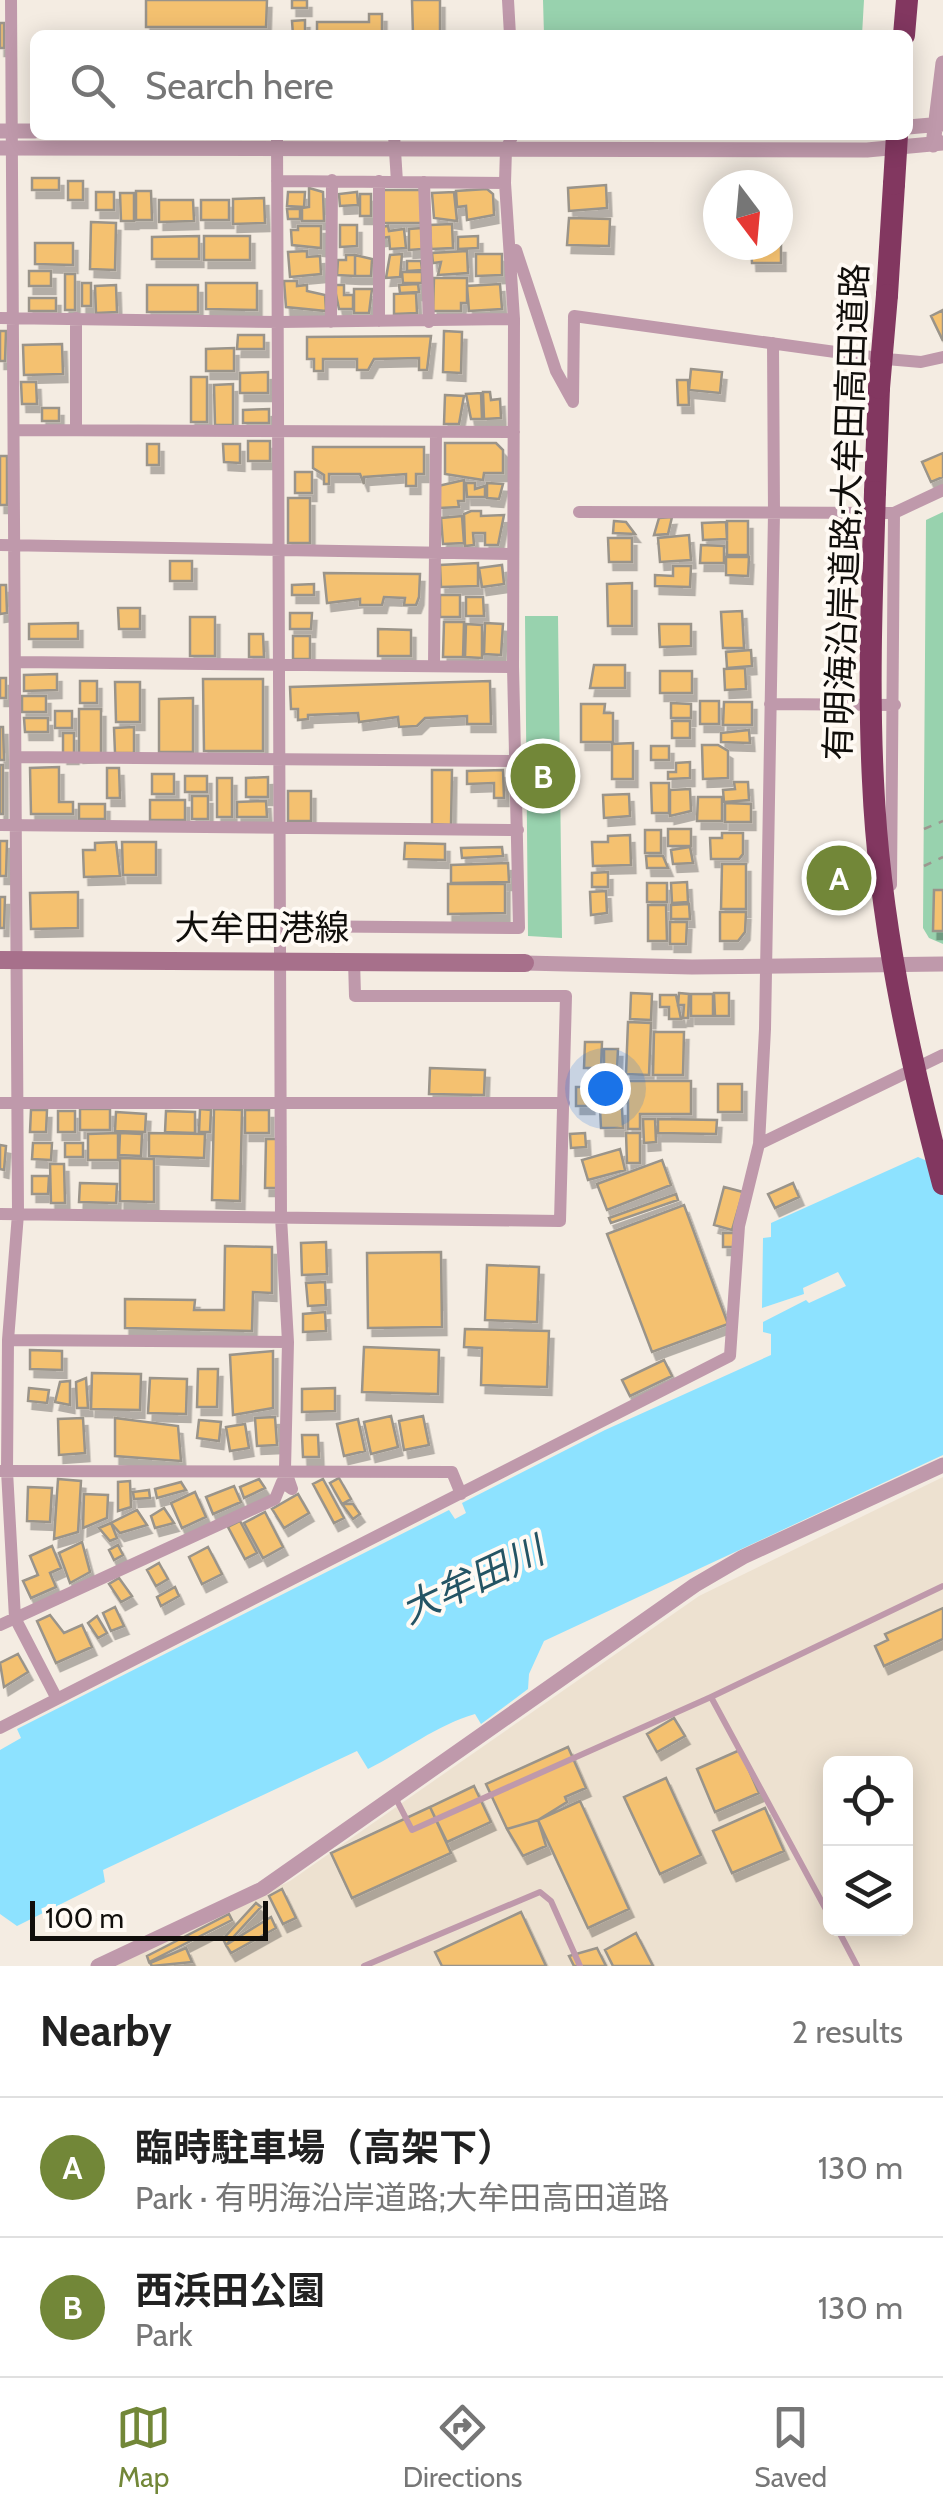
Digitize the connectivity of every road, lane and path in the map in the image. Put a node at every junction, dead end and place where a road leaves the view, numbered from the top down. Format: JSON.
{"nodes":[{"id":1,"x":11,"y":0,"type":"edge"},
{"id":2,"x":508,"y":0,"type":"edge"},
{"id":3,"x":907,"y":0,"type":"edge"},
{"id":4,"x":510,"y":30,"type":"edge"},
{"id":5,"x":904,"y":30,"type":"edge"},
{"id":6,"x":943,"y":63,"type":"edge"},
{"id":7,"x":940,"y":124,"type":"edge"},
{"id":8,"x":913,"y":127,"type":"edge"},
{"id":9,"x":7,"y":131,"type":"edge"},
{"id":10,"x":897,"y":140,"type":"edge"},
{"id":11,"x":277,"y":142,"type":"edge"},
{"id":12,"x":394,"y":142,"type":"edge"},
{"id":13,"x":509,"y":142,"type":"edge"},
{"id":14,"x":938,"y":144,"type":"edge"},
{"id":15,"x":7,"y":148,"type":"edge"},
{"id":16,"x":332,"y":180,"type":"junction"},
{"id":17,"x":277,"y":181,"type":"junction"},
{"id":18,"x":379,"y":182,"type":"junction"},
{"id":19,"x":396,"y":182,"type":"junction"},
{"id":20,"x":424,"y":182,"type":"junction"},
{"id":21,"x":505,"y":183,"type":"junction"},
{"id":22,"x":512,"y":236,"type":"junction"},
{"id":23,"x":0,"y":318,"type":"edge"},
{"id":24,"x":16,"y":318,"type":"junction"},
{"id":25,"x":76,"y":318,"type":"junction"},
{"id":26,"x":514,"y":319,"type":"junction"},
{"id":27,"x":280,"y":322,"type":"junction"},
{"id":28,"x":331,"y":322,"type":"junction"},
{"id":29,"x":380,"y":322,"type":"junction"},
{"id":30,"x":429,"y":322,"type":"junction"},
{"id":31,"x":772,"y":343,"type":"junction"},
{"id":32,"x":943,"y":357,"type":"edge"},
{"id":33,"x":16,"y":430,"type":"junction"},
{"id":34,"x":76,"y":430,"type":"junction"},
{"id":35,"x":280,"y":432,"type":"junction"},
{"id":36,"x":514,"y":432,"type":"junction"},
{"id":37,"x":436,"y":433,"type":"junction"},
{"id":38,"x":943,"y":490,"type":"edge"},
{"id":39,"x":579,"y":512,"type":"dead end"},
{"id":40,"x":774,"y":513,"type":"junction"},
{"id":41,"x":894,"y":513,"type":"junction"},
{"id":42,"x":0,"y":544,"type":"edge"},
{"id":43,"x":17,"y":544,"type":"junction"},
{"id":44,"x":279,"y":552,"type":"junction"},
{"id":45,"x":513,"y":554,"type":"junction"},
{"id":46,"x":434,"y":556,"type":"junction"},
{"id":47,"x":17,"y":662,"type":"junction"},
{"id":48,"x":280,"y":666,"type":"junction"},
{"id":49,"x":434,"y":666,"type":"junction"},
{"id":50,"x":513,"y":666,"type":"junction"},
{"id":51,"x":770,"y":704,"type":"junction"},
{"id":52,"x":895,"y":705,"type":"junction"},
{"id":53,"x":17,"y":757,"type":"junction"},
{"id":54,"x":280,"y":760,"type":"junction"},
{"id":55,"x":515,"y":761,"type":"junction"},
{"id":56,"x":943,"y":821,"type":"edge"},
{"id":57,"x":17,"y":825,"type":"junction"},
{"id":58,"x":0,"y":826,"type":"edge"},
{"id":59,"x":924,"y":829,"type":"dead end"},
{"id":60,"x":281,"y":830,"type":"junction"},
{"id":61,"x":518,"y":830,"type":"junction"},
{"id":62,"x":943,"y":857,"type":"edge"},
{"id":63,"x":924,"y":866,"type":"dead end"},
{"id":64,"x":280,"y":926,"type":"junction"},
{"id":65,"x":9,"y":960,"type":"edge"},
{"id":66,"x":280,"y":960,"type":"junction"},
{"id":67,"x":354,"y":960,"type":"junction"},
{"id":68,"x":525,"y":963,"type":"joint"},
{"id":69,"x":890,"y":964,"type":"junction"},
{"id":70,"x":943,"y":964,"type":"edge"},
{"id":71,"x":764,"y":966,"type":"junction"},
{"id":72,"x":943,"y":1055,"type":"edge"},
{"id":73,"x":0,"y":1103,"type":"edge"},
{"id":74,"x":17,"y":1103,"type":"junction"},
{"id":75,"x":281,"y":1104,"type":"junction"},
{"id":76,"x":564,"y":1104,"type":"junction"},
{"id":77,"x":759,"y":1144,"type":"junction"},
{"id":78,"x":943,"y":1184,"type":"edge"},
{"id":79,"x":0,"y":1214,"type":"edge"},
{"id":80,"x":18,"y":1214,"type":"junction"},
{"id":81,"x":281,"y":1217,"type":"junction"},
{"id":82,"x":8,"y":1340,"type":"junction"},
{"id":83,"x":288,"y":1342,"type":"junction"},
{"id":84,"x":943,"y":1465,"type":"edge"},
{"id":85,"x":286,"y":1469,"type":"junction"},
{"id":86,"x":3,"y":1471,"type":"edge"},
{"id":87,"x":461,"y":1494,"type":"junction"},
{"id":88,"x":0,"y":1585,"type":"edge"},
{"id":89,"x":943,"y":1586,"type":"edge"},
{"id":90,"x":17,"y":1591,"type":"junction"},
{"id":91,"x":15,"y":1618,"type":"junction"},
{"id":92,"x":0,"y":1624,"type":"edge"},
{"id":93,"x":712,"y":1696,"type":"junction"},
{"id":94,"x":57,"y":1699,"type":"junction"},
{"id":95,"x":0,"y":1728,"type":"edge"},
{"id":96,"x":394,"y":1795,"type":"junction"},
{"id":97,"x":823,"y":1904,"type":"edge"},
{"id":98,"x":841,"y":1936,"type":"edge"},
{"id":99,"x":377,"y":1963,"type":"edge"},
{"id":100,"x":98,"y":1966,"type":"edge"},
{"id":101,"x":364,"y":1966,"type":"edge"},
{"id":102,"x":580,"y":1966,"type":"edge"},
{"id":103,"x":857,"y":1966,"type":"edge"}],
"edges":[{"from":1,"to":9,"type":"street"},
{"from":2,"to":4,"type":"street"},
{"from":3,"to":5,"type":"highway"},
{"from":6,"to":7,"type":"street"},
{"from":7,"to":8,"type":"street"},
{"from":7,"to":14,"type":"street"},
{"from":9,"to":15,"type":"street"},
{"from":10,"to":78,"type":"highway","name":"有明海沿岸道路;大牟田高田道路","bridge":true},
{"from":11,"to":12,"type":"street"},
{"from":11,"to":15,"type":"street"},
{"from":11,"to":17,"type":"street"},
{"from":12,"to":13,"type":"street"},
{"from":12,"to":19,"type":"street"},
{"from":13,"to":14,"type":"street"},
{"from":13,"to":21,"type":"street"},
{"from":15,"to":24,"type":"street"},
{"from":16,"to":17,"type":"street"},
{"from":16,"to":18,"type":"street"},
{"from":16,"to":28,"type":"street"},
{"from":17,"to":27,"type":"street"},
{"from":18,"to":19,"type":"street"},
{"from":18,"to":29,"type":"street"},
{"from":19,"to":20,"type":"street"},
{"from":20,"to":21,"type":"street"},
{"from":20,"to":30,"type":"street"},
{"from":21,"to":22,"type":"street"},
{"from":22,"to":26,"type":"street"},
{"from":22,"to":31,"type":"street"},
{"from":23,"to":24,"type":"street"},
{"from":24,"to":25,"type":"street"},
{"from":24,"to":33,"type":"street"},
{"from":25,"to":27,"type":"street"},
{"from":25,"to":34,"type":"street"},
{"from":26,"to":30,"type":"street"},
{"from":26,"to":36,"type":"street"},
{"from":27,"to":28,"type":"street"},
{"from":27,"to":35,"type":"street"},
{"from":28,"to":29,"type":"street"},
{"from":29,"to":30,"type":"street"},
{"from":31,"to":32,"type":"street"},
{"from":31,"to":40,"type":"street"},
{"from":33,"to":34,"type":"street"},
{"from":33,"to":43,"type":"street"},
{"from":34,"to":35,"type":"street"},
{"from":35,"to":37,"type":"street"},
{"from":35,"to":44,"type":"street"},
{"from":36,"to":37,"type":"street"},
{"from":36,"to":45,"type":"street"},
{"from":37,"to":46,"type":"street"},
{"from":38,"to":41,"type":"street"},
{"from":39,"to":40,"type":"street"},
{"from":40,"to":41,"type":"street"},
{"from":40,"to":51,"type":"street"},
{"from":41,"to":52,"type":"street"},
{"from":42,"to":43,"type":"street"},
{"from":43,"to":44,"type":"street"},
{"from":43,"to":47,"type":"street"},
{"from":44,"to":46,"type":"street"},
{"from":44,"to":48,"type":"street"},
{"from":45,"to":46,"type":"street"},
{"from":45,"to":50,"type":"street"},
{"from":46,"to":49,"type":"street"},
{"from":47,"to":48,"type":"street"},
{"from":47,"to":53,"type":"street"},
{"from":48,"to":49,"type":"street"},
{"from":48,"to":54,"type":"street"},
{"from":49,"to":50,"type":"street"},
{"from":50,"to":55,"type":"street"},
{"from":51,"to":52,"type":"street"},
{"from":51,"to":71,"type":"street"},
{"from":52,"to":69,"type":"street"},
{"from":53,"to":54,"type":"street"},
{"from":53,"to":57,"type":"street"},
{"from":54,"to":55,"type":"street"},
{"from":54,"to":60,"type":"street"},
{"from":55,"to":61,"type":"street"},
{"from":56,"to":59,"type":"path"},
{"from":57,"to":58,"type":"street"},
{"from":57,"to":60,"type":"street"},
{"from":57,"to":65,"type":"street"},
{"from":60,"to":61,"type":"street"},
{"from":60,"to":64,"type":"street"},
{"from":61,"to":64,"type":"street"},
{"from":62,"to":63,"type":"path"},
{"from":64,"to":66,"type":"street"},
{"from":65,"to":66,"type":"main road","name":"大牟田港線"},
{"from":65,"to":74,"type":"street"},
{"from":66,"to":67,"type":"main road","name":"大牟田港線"},
{"from":66,"to":75,"type":"street"},
{"from":67,"to":68,"type":"main road","name":"大牟田港線"},
{"from":67,"to":76,"type":"street"},
{"from":68,"to":71,"type":"street"},
{"from":69,"to":70,"type":"street"},
{"from":69,"to":71,"type":"street"},
{"from":71,"to":77,"type":"street"},
{"from":72,"to":77,"type":"street"},
{"from":73,"to":74,"type":"street"},
{"from":74,"to":75,"type":"street"},
{"from":74,"to":80,"type":"street"},
{"from":75,"to":76,"type":"street"},
{"from":75,"to":81,"type":"street"},
{"from":76,"to":81,"type":"street"},
{"from":77,"to":87,"type":"street"},
{"from":79,"to":80,"type":"street"},
{"from":80,"to":81,"type":"street"},
{"from":80,"to":82,"type":"street"},
{"from":81,"to":83,"type":"street"},
{"from":82,"to":83,"type":"street"},
{"from":82,"to":86,"type":"street"},
{"from":83,"to":85,"type":"street"},
{"from":84,"to":96,"type":"street"},
{"from":85,"to":86,"type":"street"},
{"from":85,"to":87,"type":"street"},
{"from":85,"to":91,"type":"street"},
{"from":86,"to":90,"type":"street"},
{"from":87,"to":94,"type":"street"},
{"from":88,"to":90,"type":"street"},
{"from":89,"to":93,"type":"lane"},
{"from":90,"to":91,"type":"street"},
{"from":91,"to":92,"type":"street"},
{"from":91,"to":94,"type":"street"},
{"from":93,"to":96,"type":"lane"},
{"from":93,"to":97,"type":"lane"},
{"from":94,"to":95,"type":"street"},
{"from":96,"to":100,"type":"street"},
{"from":98,"to":103,"type":"lane"},
{"from":99,"to":101,"type":"lane"},
{"from":99,"to":102,"type":"lane"}]}
